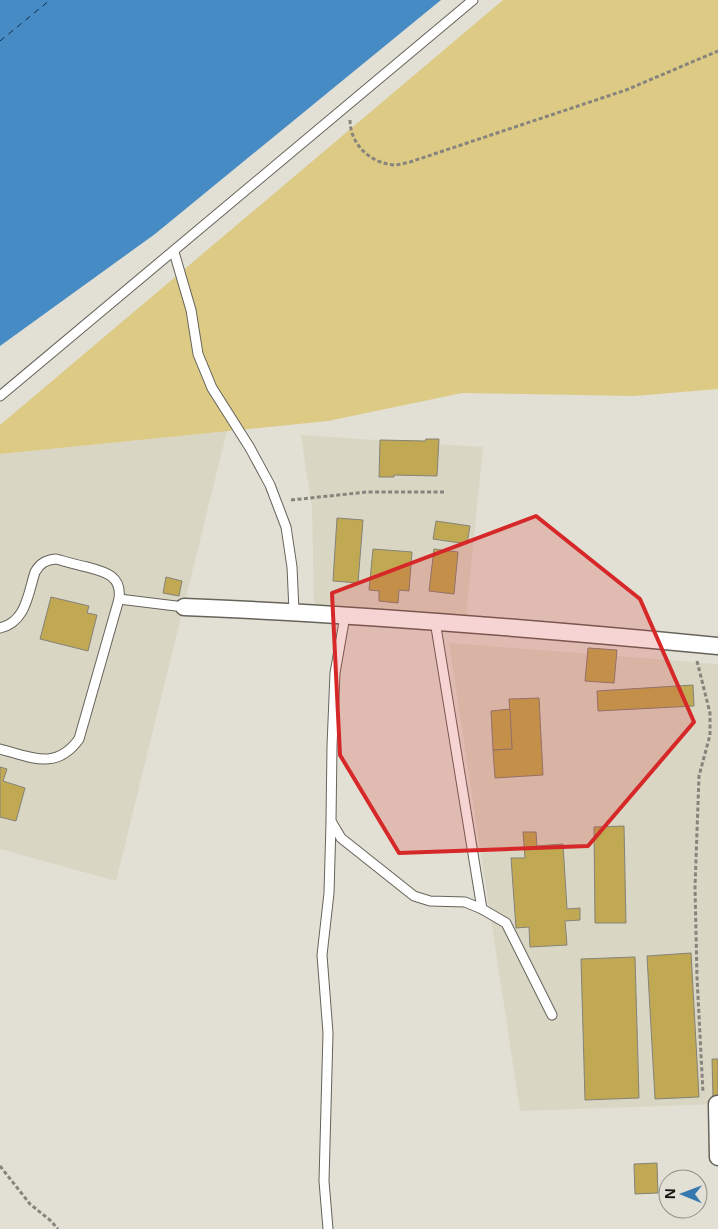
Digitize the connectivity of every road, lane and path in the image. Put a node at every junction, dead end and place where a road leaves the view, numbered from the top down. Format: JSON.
{"nodes":[{"id":1,"x":473,"y":0,"type":"edge"},
{"id":2,"x":718,"y":51,"type":"edge"},
{"id":3,"x":355,"y":100,"type":"junction"},
{"id":4,"x":174,"y":252,"type":"junction"},
{"id":5,"x":0,"y":396,"type":"edge"},
{"id":6,"x":444,"y":492,"type":"dead end"},
{"id":7,"x":278,"y":504,"type":"junction"},
{"id":8,"x":119,"y":599,"type":"junction"},
{"id":9,"x":184,"y":607,"type":"joint"},
{"id":10,"x":294,"y":611,"type":"junction"},
{"id":11,"x":345,"y":616,"type":"junction"},
{"id":12,"x":435,"y":622,"type":"junction"},
{"id":13,"x":0,"y":628,"type":"edge"},
{"id":14,"x":692,"y":643,"type":"junction"},
{"id":15,"x":718,"y":646,"type":"edge"},
{"id":16,"x":0,"y":749,"type":"edge"},
{"id":17,"x":331,"y":821,"type":"junction"},
{"id":18,"x":482,"y":909,"type":"junction"},
{"id":19,"x":552,"y":1015,"type":"dead end"},
{"id":20,"x":718,"y":1104,"type":"edge"},
{"id":21,"x":718,"y":1157,"type":"edge"},
{"id":22,"x":0,"y":1166,"type":"edge"},
{"id":23,"x":58,"y":1229,"type":"edge"},
{"id":24,"x":328,"y":1229,"type":"edge"}],
"edges":[{"from":1,"to":3,"type":"lane"},
{"from":2,"to":3,"type":"path"},
{"from":3,"to":4,"type":"lane"},
{"from":4,"to":5,"type":"lane"},
{"from":4,"to":7,"type":"lane"},
{"from":6,"to":7,"type":"path"},
{"from":7,"to":10,"type":"lane"},
{"from":8,"to":9,"type":"lane"},
{"from":8,"to":13,"type":"lane"},
{"from":8,"to":16,"type":"lane"},
{"from":9,"to":10,"type":"street"},
{"from":10,"to":11,"type":"street"},
{"from":11,"to":12,"type":"street"},
{"from":11,"to":17,"type":"lane"},
{"from":12,"to":14,"type":"street"},
{"from":12,"to":18,"type":"lane"},
{"from":14,"to":15,"type":"street"},
{"from":14,"to":20,"type":"path"},
{"from":17,"to":18,"type":"lane"},
{"from":17,"to":24,"type":"lane"},
{"from":18,"to":19,"type":"lane"},
{"from":20,"to":21,"type":"street"},
{"from":22,"to":23,"type":"path"}]}
